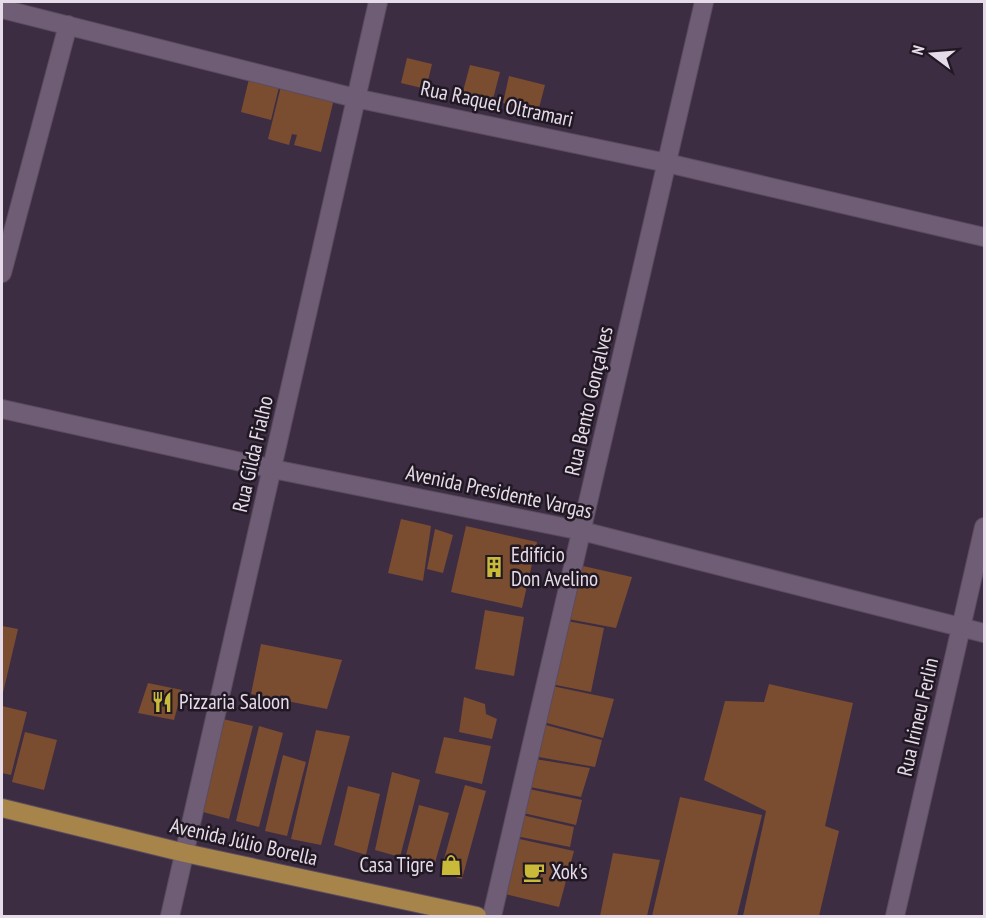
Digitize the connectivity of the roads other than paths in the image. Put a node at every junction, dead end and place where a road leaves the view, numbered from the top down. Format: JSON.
{"nodes":[{"id":1,"x":378,"y":2,"type":"edge"},
{"id":2,"x":704,"y":2,"type":"edge"},
{"id":3,"x":2,"y":9,"type":"edge"},
{"id":4,"x":68,"y":25,"type":"junction"},
{"id":5,"x":356,"y":98,"type":"junction"},
{"id":6,"x":667,"y":163,"type":"junction"},
{"id":7,"x":8,"y":219,"type":"edge"},
{"id":8,"x":984,"y":237,"type":"edge"},
{"id":9,"x":2,"y":273,"type":"edge"},
{"id":10,"x":2,"y":409,"type":"edge"},
{"id":11,"x":273,"y":469,"type":"junction"},
{"id":12,"x":984,"y":527,"type":"edge"},
{"id":13,"x":582,"y":531,"type":"junction"},
{"id":14,"x":962,"y":628,"type":"junction"},
{"id":15,"x":984,"y":633,"type":"edge"},
{"id":16,"x":2,"y":808,"type":"edge"},
{"id":17,"x":185,"y":853,"type":"junction"},
{"id":18,"x":170,"y":916,"type":"edge"},
{"id":19,"x":477,"y":916,"type":"edge"},
{"id":20,"x":492,"y":916,"type":"edge"},
{"id":21,"x":895,"y":916,"type":"edge"}],
"edges":[{"from":1,"to":5,"type":"street","name":"Rua Gilda Fialho"},
{"from":2,"to":6,"type":"street","name":"Rua Bento Gonçalves"},
{"from":3,"to":4,"type":"street","name":"Rua Raquel Oltramari"},
{"from":4,"to":5,"type":"street","name":"Rua Raquel Oltramari"},
{"from":4,"to":7,"type":"street"},
{"from":5,"to":6,"type":"street","name":"Rua Raquel Oltramari"},
{"from":5,"to":11,"type":"street","name":"Rua Gilda Fialho"},
{"from":6,"to":8,"type":"street","name":"Rua Raquel Oltramari"},
{"from":6,"to":13,"type":"street","name":"Rua Bento Gonçalves"},
{"from":7,"to":9,"type":"street"},
{"from":10,"to":11,"type":"street","name":"Avenida Presidente Vargas"},
{"from":11,"to":13,"type":"street","name":"Avenida Presidente Vargas"},
{"from":11,"to":17,"type":"street","name":"Rua Gilda Fialho"},
{"from":12,"to":14,"type":"street","name":"Rua Irineu Ferlin"},
{"from":13,"to":14,"type":"street","name":"Avenida Presidente Vargas"},
{"from":13,"to":20,"type":"street","name":"Rua Bento Gonçalves"},
{"from":14,"to":15,"type":"street","name":"Avenida Presidente Vargas"},
{"from":14,"to":21,"type":"street","name":"Rua Irineu Ferlin"},
{"from":16,"to":17,"type":"main road","name":"Avenida Júlio Borella"},
{"from":17,"to":18,"type":"street","name":"Rua Gilda Fialho"},
{"from":17,"to":19,"type":"main road","name":"Avenida Júlio Borella"}]}
